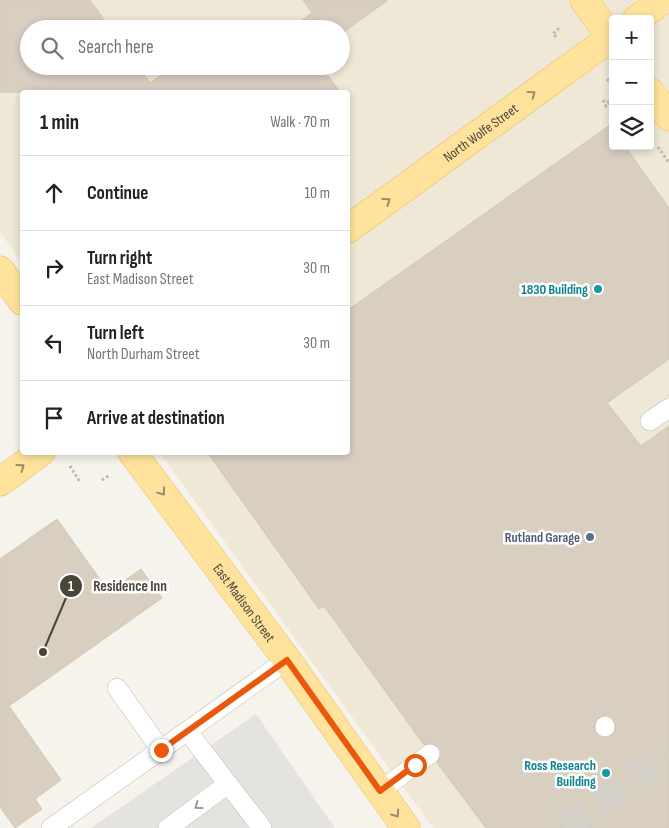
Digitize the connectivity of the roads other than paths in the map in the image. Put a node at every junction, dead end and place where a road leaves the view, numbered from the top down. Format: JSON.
{"nodes":[{"id":1,"x":584,"y":0,"type":"edge"},
{"id":2,"x":663,"y":0,"type":"edge"},
{"id":3,"x":642,"y":15,"type":"edge"},
{"id":4,"x":609,"y":34,"type":"edge"},
{"id":5,"x":609,"y":40,"type":"edge"},
{"id":6,"x":654,"y":97,"type":"edge"},
{"id":7,"x":669,"y":118,"type":"edge"},
{"id":8,"x":350,"y":228,"type":"edge"},
{"id":9,"x":0,"y":270,"type":"edge"},
{"id":10,"x":20,"y":298,"type":"edge"},
{"id":11,"x":669,"y":408,"type":"edge"},
{"id":12,"x":650,"y":421,"type":"dead end"},
{"id":13,"x":37,"y":455,"type":"edge"},
{"id":14,"x":134,"y":455,"type":"edge"},
{"id":15,"x":0,"y":482,"type":"edge"},
{"id":16,"x":287,"y":660,"type":"junction"},
{"id":17,"x":117,"y":688,"type":"dead end"},
{"id":18,"x":188,"y":732,"type":"junction"},
{"id":19,"x":161,"y":750,"type":"junction"},
{"id":20,"x":430,"y":754,"type":"dead end"},
{"id":21,"x":228,"y":784,"type":"junction"},
{"id":22,"x":380,"y":791,"type":"junction"},
{"id":23,"x":51,"y":828,"type":"edge"},
{"id":24,"x":168,"y":828,"type":"edge"},
{"id":25,"x":262,"y":828,"type":"edge"},
{"id":26,"x":406,"y":828,"type":"edge"}],
"edges":[{"from":1,"to":4,"type":"main road"},
{"from":2,"to":3,"type":"main road"},
{"from":8,"to":5,"type":"main road","name":"North Wolfe Street","one_way":true},
{"from":6,"to":7,"type":"main road"},
{"from":9,"to":10,"type":"main road"},
{"from":11,"to":12,"type":"lane"},
{"from":15,"to":13,"type":"main road","one_way":true},
{"from":14,"to":16,"type":"main road","name":"East Madison Street","one_way":true},
{"from":16,"to":18,"type":"lane"},
{"from":16,"to":22,"type":"main road","name":"East Madison Street"},
{"from":17,"to":19,"type":"lane"},
{"from":18,"to":19,"type":"lane"},
{"from":18,"to":21,"type":"lane"},
{"from":19,"to":23,"type":"lane"},
{"from":20,"to":22,"type":"lane"},
{"from":21,"to":24,"type":"lane","one_way":true},
{"from":21,"to":25,"type":"lane"},
{"from":22,"to":26,"type":"main road","name":"East Madison Street","one_way":true}]}
